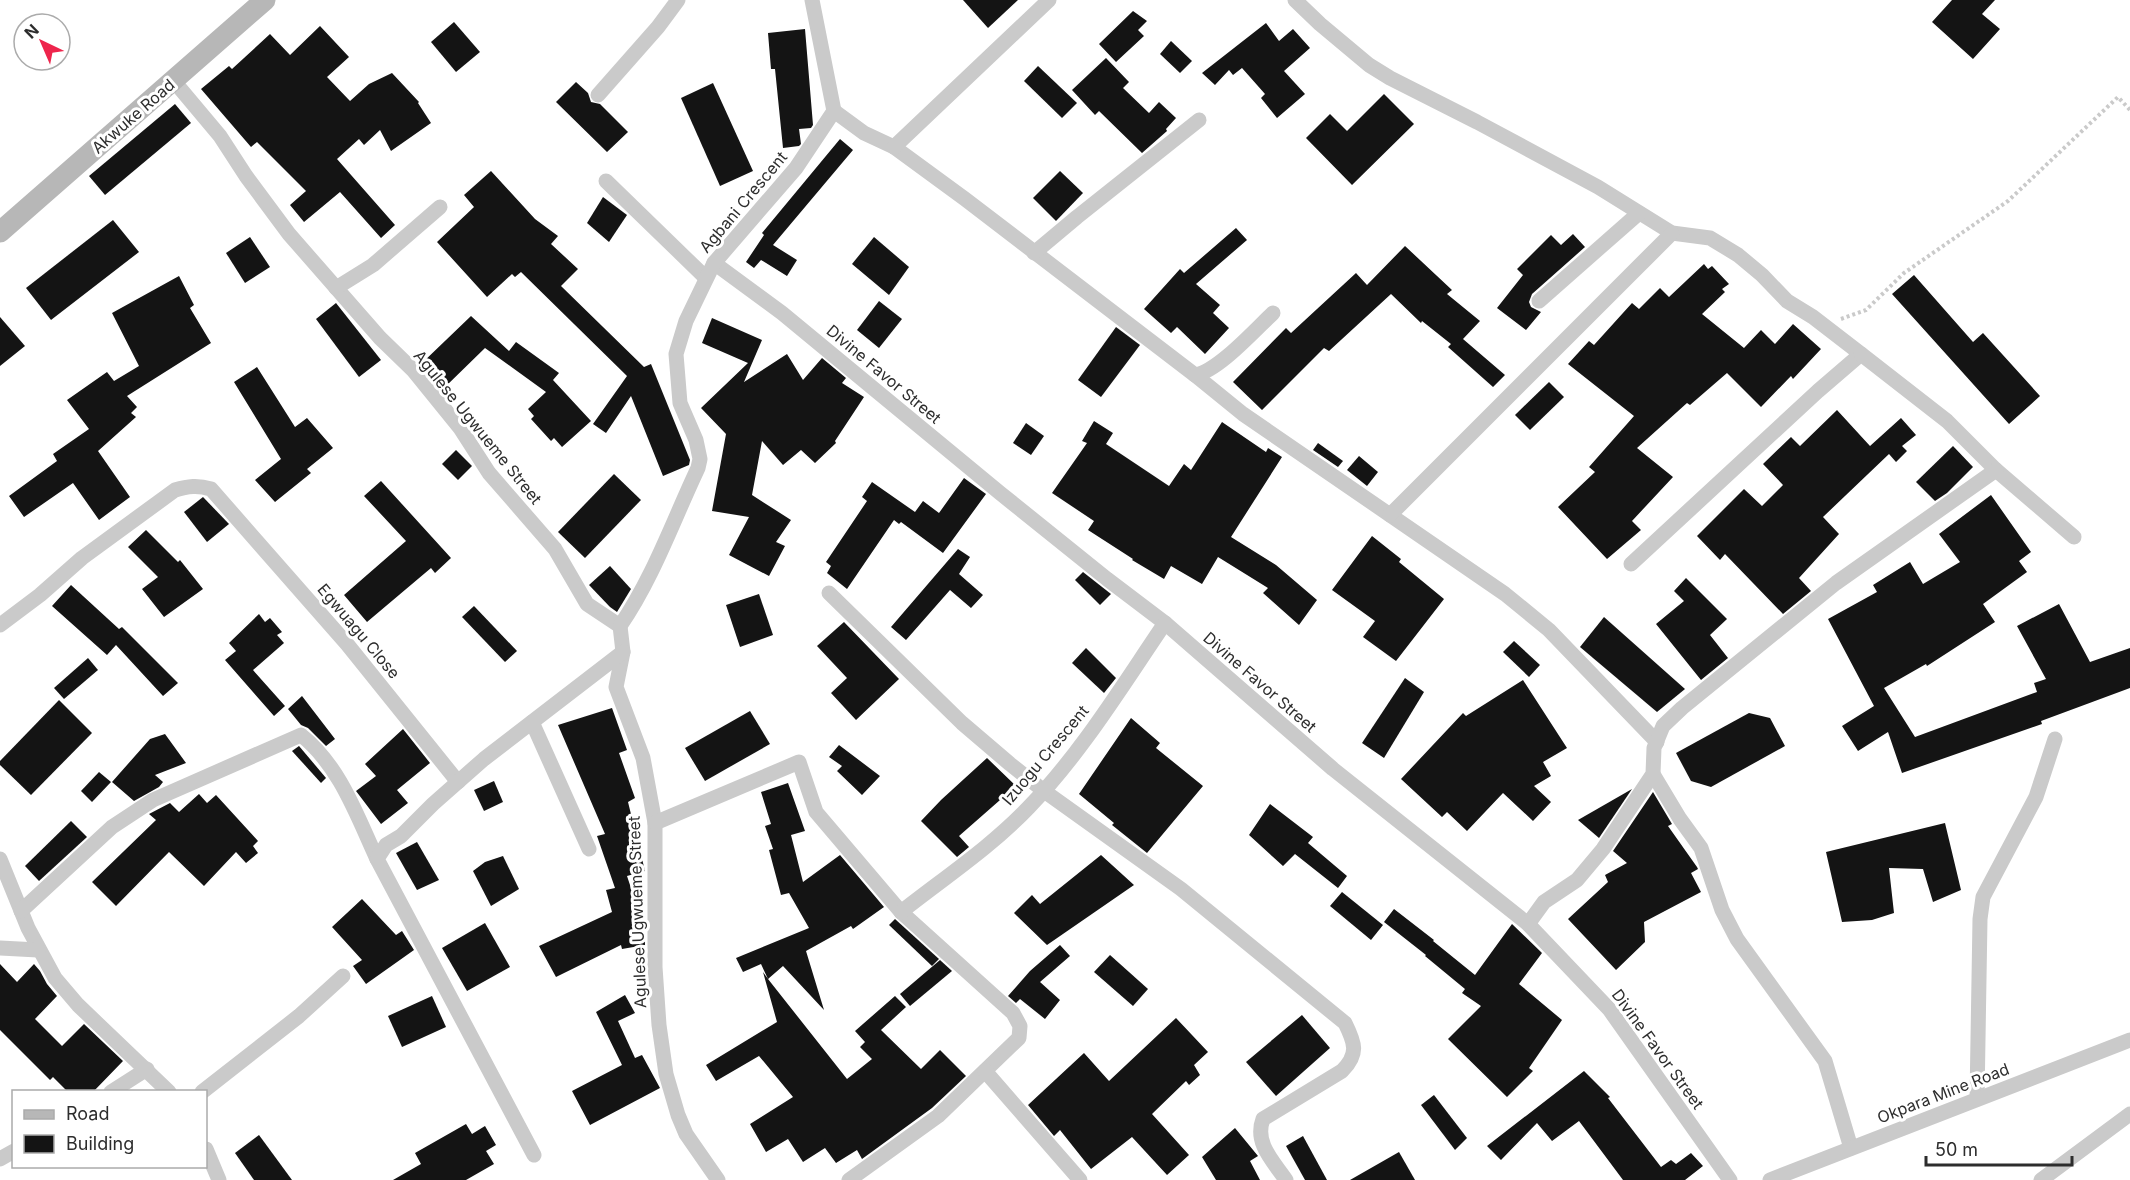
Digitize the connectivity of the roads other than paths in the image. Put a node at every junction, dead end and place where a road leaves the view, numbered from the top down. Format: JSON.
{"nodes":[{"id":1,"x":265,"y":0,"type":"edge"},
{"id":2,"x":678,"y":0,"type":"edge"},
{"id":3,"x":812,"y":0,"type":"edge"},
{"id":4,"x":1049,"y":0,"type":"edge"},
{"id":5,"x":1295,"y":0,"type":"edge"},
{"id":6,"x":173,"y":80,"type":"junction"},
{"id":7,"x":597,"y":95,"type":"dead end"},
{"id":8,"x":834,"y":111,"type":"junction"},
{"id":9,"x":1199,"y":120,"type":"dead end"},
{"id":10,"x":894,"y":147,"type":"junction"},
{"id":11,"x":606,"y":181,"type":"dead end"},
{"id":12,"x":440,"y":207,"type":"dead end"},
{"id":13,"x":1639,"y":213,"type":"junction"},
{"id":14,"x":0,"y":232,"type":"edge"},
{"id":15,"x":1672,"y":233,"type":"junction"},
{"id":16,"x":1034,"y":253,"type":"junction"},
{"id":17,"x":714,"y":263,"type":"junction"},
{"id":18,"x":706,"y":278,"type":"junction"},
{"id":19,"x":336,"y":288,"type":"junction"},
{"id":20,"x":1539,"y":302,"type":"dead end"},
{"id":21,"x":1273,"y":313,"type":"dead end"},
{"id":22,"x":1861,"y":354,"type":"junction"},
{"id":23,"x":1195,"y":375,"type":"junction"},
{"id":24,"x":1996,"y":470,"type":"junction"},
{"id":25,"x":1390,"y":515,"type":"junction"},
{"id":26,"x":2074,"y":537,"type":"dead end"},
{"id":27,"x":1630,"y":564,"type":"dead end"},
{"id":28,"x":829,"y":593,"type":"dead end"},
{"id":29,"x":1165,"y":623,"type":"junction"},
{"id":30,"x":0,"y":625,"type":"edge"},
{"id":31,"x":620,"y":626,"type":"junction"},
{"id":32,"x":623,"y":652,"type":"junction"},
{"id":33,"x":532,"y":722,"type":"junction"},
{"id":34,"x":2055,"y":740,"type":"dead end"},
{"id":35,"x":1657,"y":742,"type":"junction"},
{"id":36,"x":1653,"y":774,"type":"junction"},
{"id":37,"x":458,"y":782,"type":"junction"},
{"id":38,"x":1044,"y":790,"type":"junction"},
{"id":39,"x":655,"y":823,"type":"junction"},
{"id":40,"x":589,"y":849,"type":"dead end"},
{"id":41,"x":0,"y":859,"type":"edge"},
{"id":42,"x":378,"y":859,"type":"junction"},
{"id":43,"x":21,"y":911,"type":"junction"},
{"id":44,"x":901,"y":912,"type":"junction"},
{"id":45,"x":1528,"y":924,"type":"junction"},
{"id":46,"x":0,"y":948,"type":"edge"},
{"id":47,"x":38,"y":950,"type":"junction"},
{"id":48,"x":343,"y":976,"type":"dead end"},
{"id":49,"x":2130,"y":1040,"type":"edge"},
{"id":50,"x":147,"y":1069,"type":"junction"},
{"id":51,"x":985,"y":1071,"type":"junction"},
{"id":52,"x":114,"y":1090,"type":"edge"},
{"id":53,"x":167,"y":1090,"type":"edge"},
{"id":54,"x":205,"y":1090,"type":"edge"},
{"id":55,"x":1977,"y":1099,"type":"junction"},
{"id":56,"x":2130,"y":1114,"type":"edge"},
{"id":57,"x":1851,"y":1148,"type":"junction"},
{"id":58,"x":207,"y":1151,"type":"edge"},
{"id":59,"x":534,"y":1155,"type":"dead end"},
{"id":60,"x":219,"y":1180,"type":"edge"},
{"id":61,"x":718,"y":1180,"type":"edge"},
{"id":62,"x":849,"y":1180,"type":"edge"},
{"id":63,"x":1080,"y":1180,"type":"edge"},
{"id":64,"x":1286,"y":1180,"type":"edge"},
{"id":65,"x":1730,"y":1180,"type":"edge"},
{"id":66,"x":1770,"y":1180,"type":"edge"},
{"id":67,"x":2041,"y":1180,"type":"edge"}],
"edges":[{"from":1,"to":6,"type":"main road","name":"Akwuke Road"},
{"from":2,"to":7,"type":"street"},
{"from":3,"to":8,"type":"street"},
{"from":4,"to":10,"type":"street"},
{"from":5,"to":13,"type":"street"},
{"from":6,"to":14,"type":"main road","name":"Akwuke Road"},
{"from":6,"to":19,"type":"street","name":"Agulese Ugwueme Street"},
{"from":8,"to":10,"type":"street"},
{"from":8,"to":17,"type":"street","name":"Agbani Crescent"},
{"from":9,"to":16,"type":"street"},
{"from":10,"to":16,"type":"street"},
{"from":11,"to":18,"type":"street"},
{"from":12,"to":19,"type":"street"},
{"from":13,"to":15,"type":"street"},
{"from":13,"to":20,"type":"street"},
{"from":15,"to":22,"type":"street"},
{"from":15,"to":25,"type":"street"},
{"from":16,"to":23,"type":"street"},
{"from":17,"to":18,"type":"street","name":"Agbani Crescent"},
{"from":17,"to":29,"type":"street","name":"Divine Favor Street"},
{"from":18,"to":31,"type":"street","name":"Agbani Crescent"},
{"from":19,"to":31,"type":"street","name":"Agulese Ugwueme Street"},
{"from":21,"to":23,"type":"street"},
{"from":22,"to":24,"type":"street"},
{"from":22,"to":27,"type":"street"},
{"from":23,"to":25,"type":"street"},
{"from":24,"to":26,"type":"street"},
{"from":24,"to":35,"type":"street"},
{"from":25,"to":35,"type":"street"},
{"from":28,"to":38,"type":"street"},
{"from":29,"to":38,"type":"street","name":"Izuogu Crescent"},
{"from":29,"to":45,"type":"street","name":"Divine Favor Street"},
{"from":30,"to":37,"type":"street","name":"Egwuagu Close"},
{"from":31,"to":32,"type":"street","name":"Agulese Ugwueme Street"},
{"from":32,"to":33,"type":"street"},
{"from":32,"to":39,"type":"street","name":"Agulese Ugwueme Street"},
{"from":33,"to":37,"type":"street"},
{"from":33,"to":40,"type":"street"},
{"from":34,"to":55,"type":"street"},
{"from":35,"to":36,"type":"street"},
{"from":36,"to":45,"type":"street"},
{"from":36,"to":57,"type":"street"},
{"from":37,"to":42,"type":"street"},
{"from":38,"to":44,"type":"street","name":"Izuogu Crescent"},
{"from":38,"to":64,"type":"street"},
{"from":39,"to":44,"type":"street"},
{"from":39,"to":61,"type":"street","name":"Agulese Ugwueme Street"},
{"from":41,"to":43,"type":"street"},
{"from":42,"to":43,"type":"street"},
{"from":42,"to":59,"type":"street"},
{"from":43,"to":47,"type":"street"},
{"from":44,"to":51,"type":"street"},
{"from":45,"to":65,"type":"street","name":"Divine Favor Street"},
{"from":46,"to":47,"type":"street"},
{"from":47,"to":50,"type":"street"},
{"from":48,"to":54,"type":"street"},
{"from":49,"to":55,"type":"street","name":"Okpara Mine Road"},
{"from":50,"to":52,"type":"street"},
{"from":50,"to":53,"type":"street"},
{"from":51,"to":62,"type":"street"},
{"from":51,"to":63,"type":"street"},
{"from":55,"to":57,"type":"street","name":"Okpara Mine Road"},
{"from":56,"to":67,"type":"street"},
{"from":57,"to":66,"type":"street","name":"Okpara Mine Road"},
{"from":58,"to":60,"type":"street"}]}
